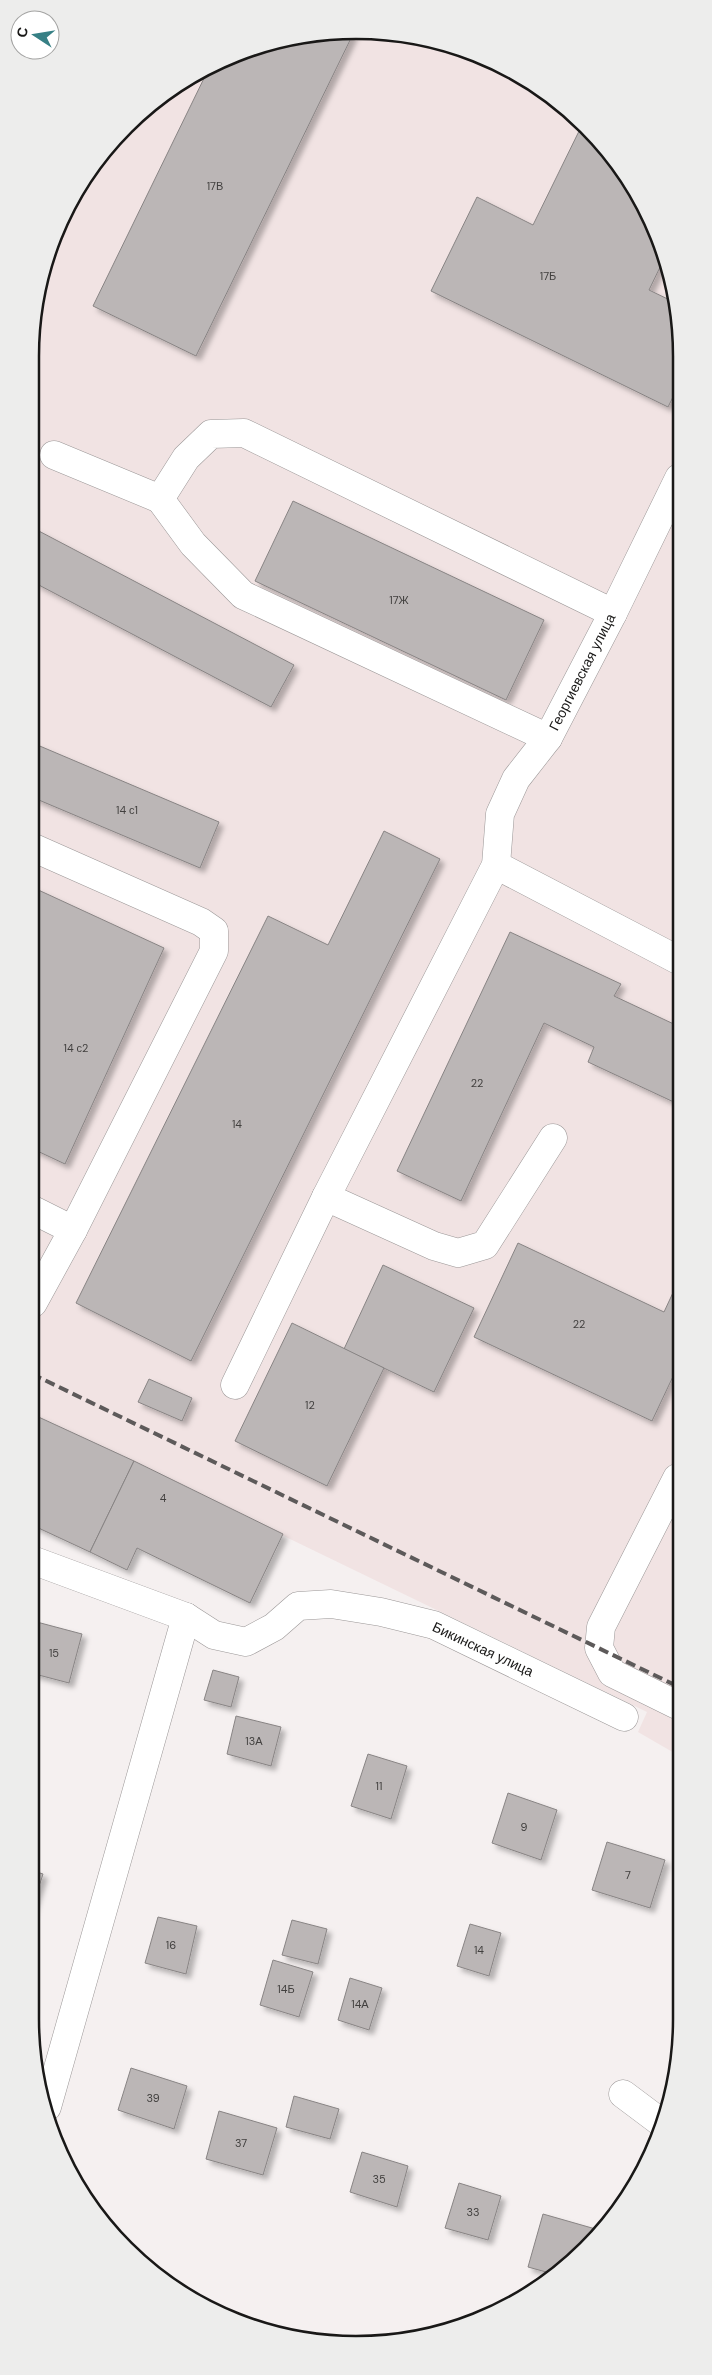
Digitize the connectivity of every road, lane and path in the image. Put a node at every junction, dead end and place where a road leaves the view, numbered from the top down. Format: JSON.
{"nodes":[{"id":1,"x":54,"y":455,"type":"dead end"},
{"id":2,"x":160,"y":499,"type":"junction"},
{"id":3,"x":673,"y":505,"type":"edge"},
{"id":4,"x":670,"y":518,"type":"edge"},
{"id":5,"x":613,"y":613,"type":"junction"},
{"id":6,"x":548,"y":738,"type":"junction"},
{"id":7,"x":39,"y":850,"type":"edge"},
{"id":8,"x":496,"y":865,"type":"junction"},
{"id":9,"x":673,"y":957,"type":"edge"},
{"id":10,"x":552,"y":1138,"type":"dead end"},
{"id":11,"x":326,"y":1197,"type":"junction"},
{"id":12,"x":39,"y":1213,"type":"edge"},
{"id":13,"x":73,"y":1230,"type":"junction"},
{"id":14,"x":39,"y":1292,"type":"edge"},
{"id":15,"x":235,"y":1385,"type":"dead end"},
{"id":16,"x":673,"y":1486,"type":"edge"},
{"id":17,"x":39,"y":1563,"type":"edge"},
{"id":18,"x":186,"y":1617,"type":"junction"},
{"id":19,"x":673,"y":1702,"type":"edge"},
{"id":20,"x":624,"y":1718,"type":"dead end"},
{"id":21,"x":623,"y":2094,"type":"dead end"},
{"id":22,"x":50,"y":2100,"type":"edge"},
{"id":23,"x":657,"y":2119,"type":"edge"}],
"edges":[{"from":1,"to":2,"type":"street"},
{"from":2,"to":5,"type":"street"},
{"from":2,"to":6,"type":"street"},
{"from":3,"to":4,"type":"street","name":"Георгиевская улица"},
{"from":4,"to":5,"type":"street","name":"Георгиевская улица"},
{"from":5,"to":6,"type":"street","name":"Георгиевская улица"},
{"from":6,"to":8,"type":"street","name":"Георгиевская улица"},
{"from":7,"to":13,"type":"street"},
{"from":8,"to":9,"type":"street"},
{"from":8,"to":11,"type":"street"},
{"from":10,"to":11,"type":"street"},
{"from":11,"to":15,"type":"street"},
{"from":12,"to":13,"type":"street"},
{"from":13,"to":14,"type":"street"},
{"from":16,"to":19,"type":"street"},
{"from":17,"to":18,"type":"street","name":"Бикинская улица"},
{"from":18,"to":20,"type":"street","name":"Бикинская улица"},
{"from":18,"to":22,"type":"street"},
{"from":21,"to":23,"type":"street"}]}
